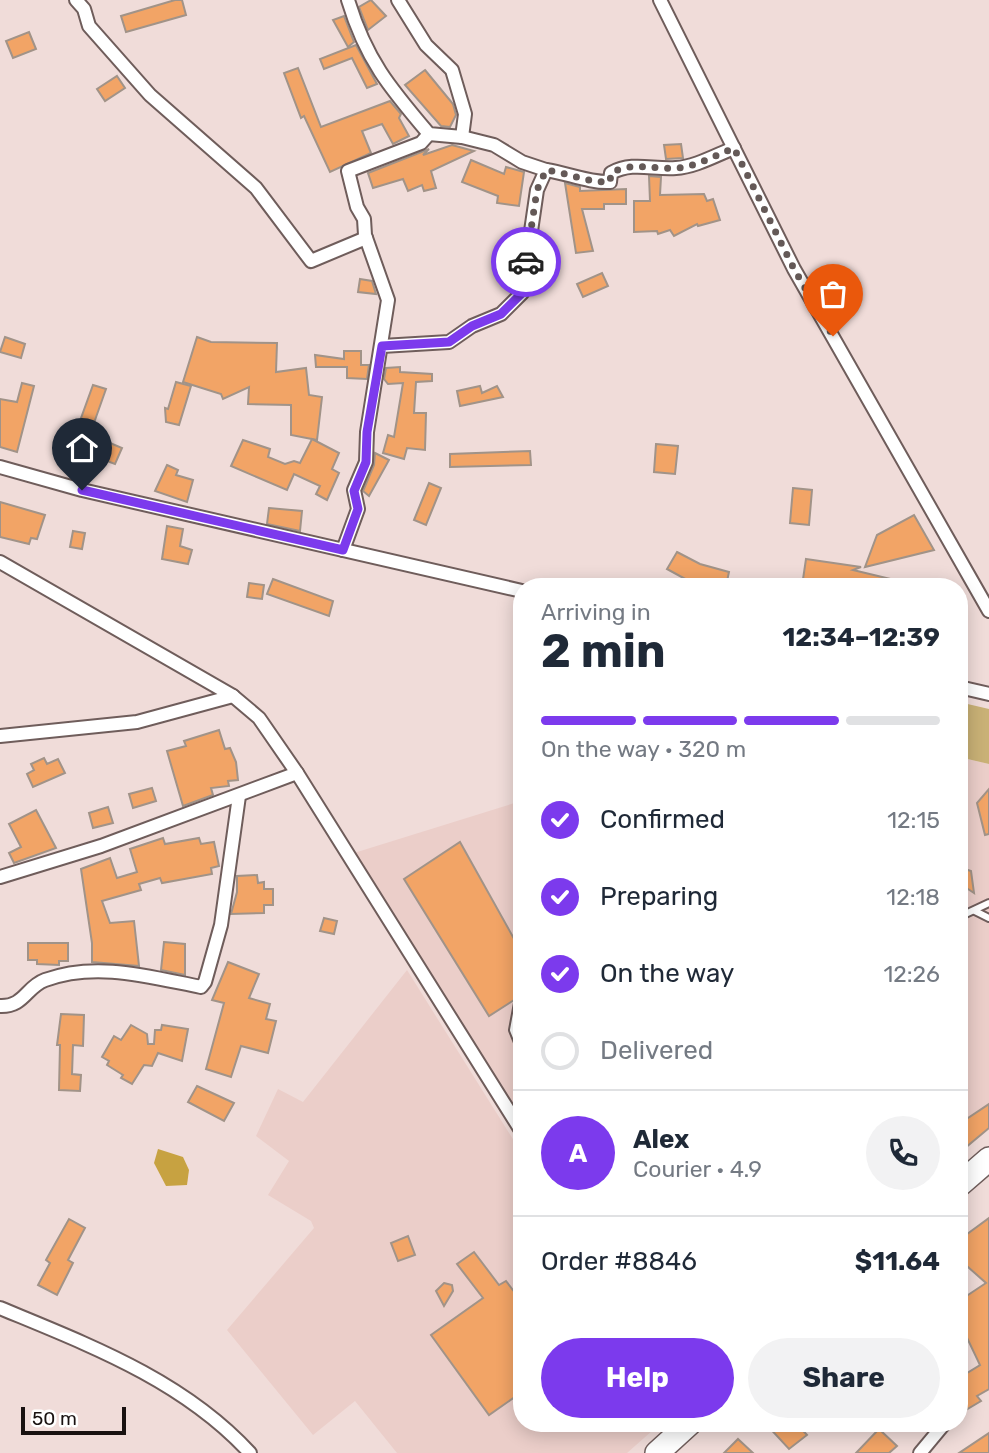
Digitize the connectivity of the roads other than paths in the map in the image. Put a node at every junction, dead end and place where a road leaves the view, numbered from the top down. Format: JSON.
{"nodes":[{"id":1,"x":76,"y":0,"type":"edge"},
{"id":2,"x":348,"y":0,"type":"edge"},
{"id":3,"x":398,"y":0,"type":"edge"},
{"id":4,"x":660,"y":0,"type":"edge"},
{"id":5,"x":429,"y":134,"type":"junction"},
{"id":6,"x":462,"y":137,"type":"junction"},
{"id":7,"x":734,"y":148,"type":"junction"},
{"id":8,"x":546,"y":170,"type":"junction"},
{"id":9,"x":366,"y":238,"type":"junction"},
{"id":10,"x":382,"y":346,"type":"junction"},
{"id":11,"x":0,"y":467,"type":"edge"},
{"id":12,"x":343,"y":550,"type":"junction"},
{"id":13,"x":0,"y":562,"type":"edge"},
{"id":14,"x":513,"y":589,"type":"edge"},
{"id":15,"x":989,"y":611,"type":"edge"},
{"id":16,"x":968,"y":689,"type":"edge"},
{"id":17,"x":989,"y":694,"type":"edge"},
{"id":18,"x":233,"y":696,"type":"junction"},
{"id":19,"x":0,"y":736,"type":"edge"},
{"id":20,"x":297,"y":773,"type":"junction"},
{"id":21,"x":239,"y":796,"type":"junction"},
{"id":22,"x":0,"y":877,"type":"edge"},
{"id":23,"x":989,"y":903,"type":"edge"},
{"id":24,"x":975,"y":911,"type":"junction"},
{"id":25,"x":968,"y":914,"type":"edge"},
{"id":26,"x":989,"y":918,"type":"edge"},
{"id":27,"x":0,"y":1006,"type":"edge"},
{"id":28,"x":513,"y":1118,"type":"edge"},
{"id":29,"x":989,"y":1159,"type":"edge"},
{"id":30,"x":968,"y":1174,"type":"edge"},
{"id":31,"x":0,"y":1308,"type":"edge"},
{"id":32,"x":683,"y":1432,"type":"edge"},
{"id":33,"x":938,"y":1432,"type":"edge"},
{"id":34,"x":944,"y":1432,"type":"edge"},
{"id":35,"x":669,"y":1449,"type":"edge"},
{"id":36,"x":250,"y":1453,"type":"edge"},
{"id":37,"x":920,"y":1453,"type":"edge"},
{"id":38,"x":926,"y":1453,"type":"edge"}],
"edges":[{"from":1,"to":9,"type":"street"},
{"from":2,"to":5,"type":"street"},
{"from":3,"to":6,"type":"street"},
{"from":4,"to":7,"type":"street"},
{"from":5,"to":6,"type":"street"},
{"from":5,"to":9,"type":"street"},
{"from":6,"to":8,"type":"street"},
{"from":7,"to":8,"type":"street"},
{"from":7,"to":15,"type":"street"},
{"from":8,"to":10,"type":"street"},
{"from":9,"to":10,"type":"street"},
{"from":10,"to":12,"type":"street"},
{"from":11,"to":12,"type":"street"},
{"from":12,"to":14,"type":"street"},
{"from":13,"to":18,"type":"street"},
{"from":16,"to":17,"type":"street"},
{"from":18,"to":19,"type":"street"},
{"from":18,"to":20,"type":"street"},
{"from":20,"to":21,"type":"street"},
{"from":20,"to":28,"type":"street"},
{"from":21,"to":22,"type":"street"},
{"from":21,"to":27,"type":"street"},
{"from":23,"to":24,"type":"lane"},
{"from":24,"to":25,"type":"lane"},
{"from":24,"to":26,"type":"lane"},
{"from":29,"to":30,"type":"highway"},
{"from":31,"to":36,"type":"street"},
{"from":32,"to":35,"type":"highway"},
{"from":33,"to":37,"type":"street"},
{"from":34,"to":38,"type":"street"}]}
